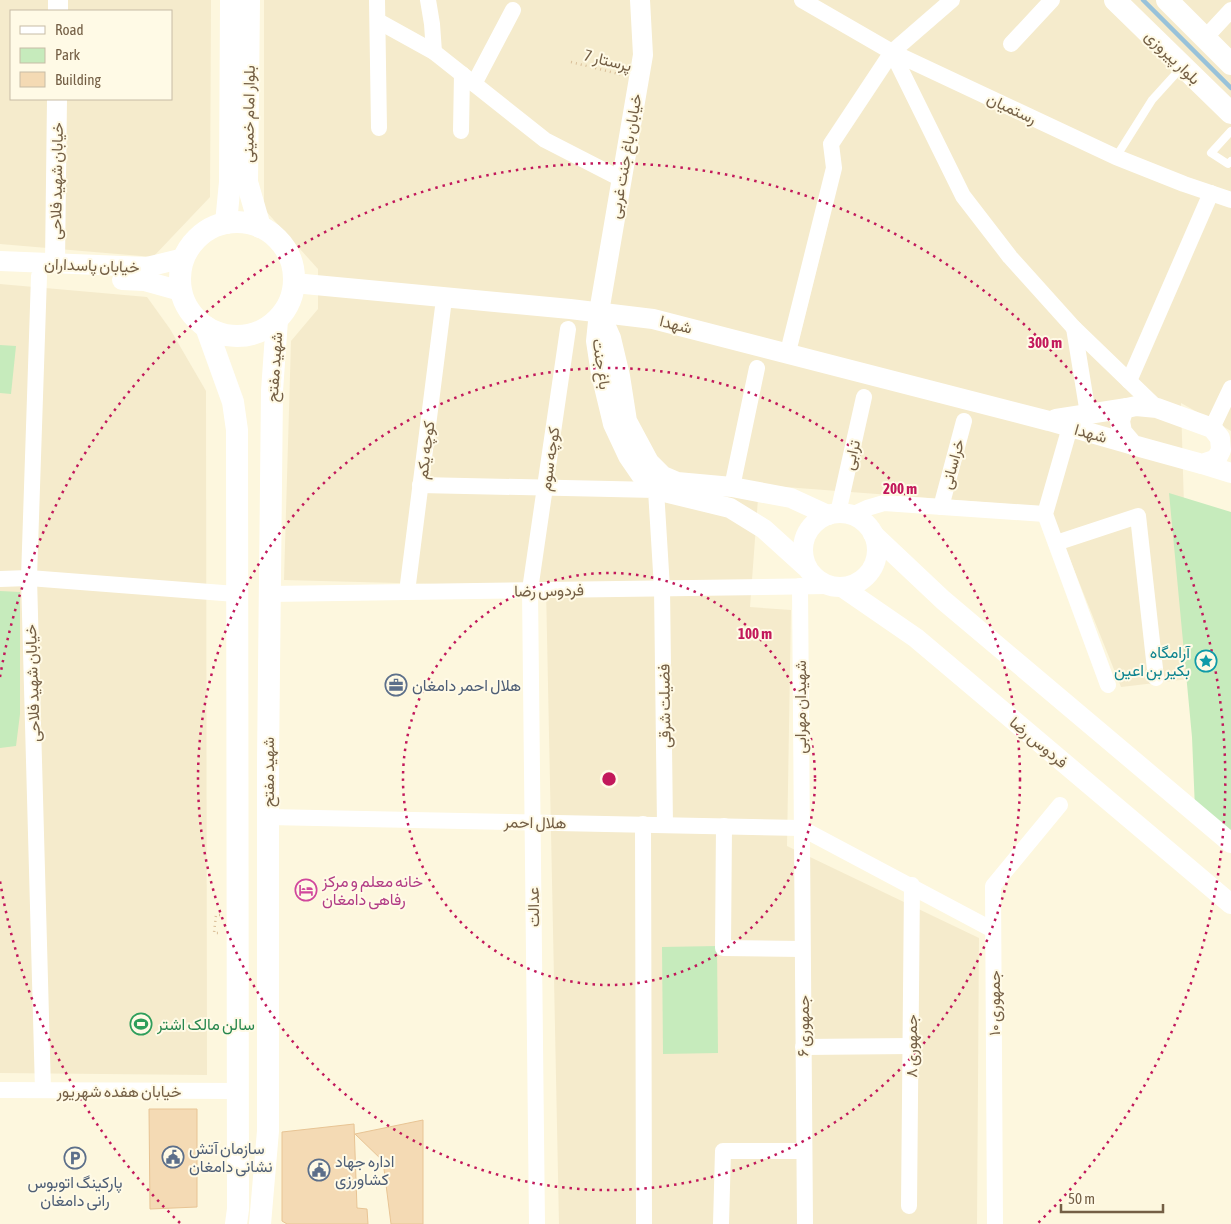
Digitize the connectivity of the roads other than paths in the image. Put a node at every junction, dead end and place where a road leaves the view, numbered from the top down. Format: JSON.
{"nodes":[{"id":1,"x":231,"y":0,"type":"edge"},
{"id":2,"x":249,"y":0,"type":"edge"},
{"id":3,"x":377,"y":0,"type":"edge"},
{"id":4,"x":428,"y":0,"type":"edge"},
{"id":5,"x":640,"y":0,"type":"edge"},
{"id":6,"x":802,"y":0,"type":"edge"},
{"id":7,"x":952,"y":0,"type":"edge"},
{"id":8,"x":1052,"y":0,"type":"edge"},
{"id":9,"x":1115,"y":0,"type":"edge"},
{"id":10,"x":1167,"y":0,"type":"edge"},
{"id":11,"x":513,"y":10,"type":"dead end"},
{"id":12,"x":1231,"y":10,"type":"edge"},
{"id":13,"x":378,"y":21,"type":"junction"},
{"id":14,"x":1205,"y":38,"type":"junction"},
{"id":15,"x":1011,"y":44,"type":"dead end"},
{"id":16,"x":434,"y":52,"type":"junction"},
{"id":17,"x":892,"y":52,"type":"junction"},
{"id":18,"x":1231,"y":64,"type":"edge"},
{"id":19,"x":1182,"y":66,"type":"junction"},
{"id":20,"x":468,"y":79,"type":"junction"},
{"id":21,"x":57,"y":100,"type":"edge"},
{"id":22,"x":1231,"y":113,"type":"edge"},
{"id":23,"x":379,"y":128,"type":"dead end"},
{"id":24,"x":461,"y":131,"type":"dead end"},
{"id":25,"x":1231,"y":131,"type":"edge"},
{"id":26,"x":1116,"y":157,"type":"junction"},
{"id":27,"x":1231,"y":161,"type":"edge"},
{"id":28,"x":239,"y":166,"type":"junction"},
{"id":29,"x":621,"y":179,"type":"junction"},
{"id":30,"x":1211,"y":193,"type":"junction"},
{"id":31,"x":1231,"y":200,"type":"edge"},
{"id":32,"x":226,"y":223,"type":"junction"},
{"id":33,"x":260,"y":227,"type":"junction"},
{"id":34,"x":184,"y":258,"type":"junction"},
{"id":35,"x":0,"y":261,"type":"edge"},
{"id":36,"x":55,"y":263,"type":"junction"},
{"id":37,"x":0,"y":273,"type":"edge"},
{"id":38,"x":39,"y":276,"type":"junction"},
{"id":39,"x":294,"y":283,"type":"junction"},
{"id":40,"x":181,"y":291,"type":"junction"},
{"id":41,"x":443,"y":308,"type":"dead end"},
{"id":42,"x":599,"y":312,"type":"junction"},
{"id":43,"x":277,"y":320,"type":"junction"},
{"id":44,"x":206,"y":327,"type":"junction"},
{"id":45,"x":568,"y":328,"type":"dead end"},
{"id":46,"x":1074,"y":328,"type":"junction"},
{"id":47,"x":788,"y":352,"type":"junction"},
{"id":48,"x":757,"y":368,"type":"dead end"},
{"id":49,"x":1129,"y":381,"type":"junction"},
{"id":50,"x":1231,"y":388,"type":"edge"},
{"id":51,"x":864,"y":397,"type":"dead end"},
{"id":52,"x":1127,"y":408,"type":"junction"},
{"id":53,"x":1157,"y":408,"type":"junction"},
{"id":54,"x":1088,"y":414,"type":"junction"},
{"id":55,"x":1049,"y":420,"type":"junction"},
{"id":56,"x":964,"y":421,"type":"dead end"},
{"id":57,"x":1070,"y":426,"type":"junction"},
{"id":58,"x":1220,"y":432,"type":"edge"},
{"id":59,"x":1133,"y":445,"type":"junction"},
{"id":60,"x":1202,"y":464,"type":"junction"},
{"id":61,"x":1231,"y":473,"type":"edge"},
{"id":62,"x":420,"y":485,"type":"junction"},
{"id":63,"x":732,"y":487,"type":"junction"},
{"id":64,"x":545,"y":488,"type":"junction"},
{"id":65,"x":656,"y":490,"type":"junction"},
{"id":66,"x":941,"y":507,"type":"junction"},
{"id":67,"x":839,"y":514,"type":"junction"},
{"id":68,"x":1045,"y":514,"type":"junction"},
{"id":69,"x":873,"y":534,"type":"junction"},
{"id":70,"x":1056,"y":543,"type":"junction"},
{"id":71,"x":806,"y":567,"type":"junction"},
{"id":72,"x":0,"y":578,"type":"edge"},
{"id":73,"x":29,"y":578,"type":"junction"},
{"id":74,"x":800,"y":586,"type":"junction"},
{"id":75,"x":835,"y":586,"type":"junction"},
{"id":76,"x":662,"y":588,"type":"junction"},
{"id":77,"x":530,"y":590,"type":"junction"},
{"id":78,"x":406,"y":592,"type":"junction"},
{"id":79,"x":236,"y":594,"type":"junction"},
{"id":80,"x":270,"y":594,"type":"junction"},
{"id":81,"x":1156,"y":678,"type":"dead end"},
{"id":82,"x":1108,"y":685,"type":"dead end"},
{"id":83,"x":1060,"y":805,"type":"dead end"},
{"id":84,"x":268,"y":816,"type":"junction"},
{"id":85,"x":533,"y":822,"type":"junction"},
{"id":86,"x":643,"y":824,"type":"junction"},
{"id":87,"x":665,"y":825,"type":"junction"},
{"id":88,"x":724,"y":826,"type":"junction"},
{"id":89,"x":802,"y":828,"type":"junction"},
{"id":90,"x":1231,"y":842,"type":"edge"},
{"id":91,"x":912,"y":885,"type":"junction"},
{"id":92,"x":1231,"y":904,"type":"edge"},
{"id":93,"x":993,"y":930,"type":"junction"},
{"id":94,"x":802,"y":949,"type":"junction"},
{"id":95,"x":803,"y":1046,"type":"junction"},
{"id":96,"x":911,"y":1046,"type":"junction"},
{"id":97,"x":0,"y":1090,"type":"edge"},
{"id":98,"x":43,"y":1090,"type":"junction"},
{"id":99,"x":238,"y":1091,"type":"junction"},
{"id":100,"x":804,"y":1150,"type":"junction"},
{"id":101,"x":909,"y":1206,"type":"dead end"},
{"id":102,"x":236,"y":1224,"type":"edge"},
{"id":103,"x":260,"y":1224,"type":"edge"},
{"id":104,"x":537,"y":1224,"type":"edge"},
{"id":105,"x":644,"y":1224,"type":"edge"},
{"id":106,"x":721,"y":1224,"type":"edge"},
{"id":107,"x":805,"y":1224,"type":"edge"},
{"id":108,"x":995,"y":1224,"type":"edge"}],
"edges":[{"from":1,"to":28,"type":"main road","name":"بلوار امام خمینی"},
{"from":2,"to":28,"type":"main road","name":"بلوار امام خمینی"},
{"from":3,"to":13,"type":"street"},
{"from":4,"to":16,"type":"street"},
{"from":5,"to":29,"type":"street","name":"خیابان باغ جنت غربی"},
{"from":6,"to":17,"type":"street","name":"رستمیان"},
{"from":7,"to":17,"type":"street"},
{"from":8,"to":15,"type":"street"},
{"from":9,"to":19,"type":"main road","name":"بلوار پیروزی"},
{"from":10,"to":14,"type":"main road"},
{"from":11,"to":20,"type":"street"},
{"from":12,"to":14,"type":"street"},
{"from":13,"to":16,"type":"street"},
{"from":13,"to":23,"type":"street"},
{"from":14,"to":18,"type":"main road"},
{"from":16,"to":20,"type":"street"},
{"from":17,"to":26,"type":"street","name":"رستمیان"},
{"from":17,"to":46,"type":"street"},
{"from":17,"to":47,"type":"street"},
{"from":19,"to":22,"type":"main road","name":"بلوار پیروزی"},
{"from":19,"to":26,"type":"lane"},
{"from":20,"to":24,"type":"street"},
{"from":20,"to":29,"type":"street"},
{"from":21,"to":36,"type":"street","name":"خیابان شهید فلاحی"},
{"from":25,"to":27,"type":"lane"},
{"from":26,"to":30,"type":"street","name":"رستمیان"},
{"from":28,"to":32,"type":"main road","name":"بلوار امام خمینی"},
{"from":28,"to":33,"type":"main road","name":"بلوار امام خمینی"},
{"from":29,"to":42,"type":"street","name":"خیابان باغ جنت غربی"},
{"from":30,"to":31,"type":"street","name":"رستمیان"},
{"from":30,"to":49,"type":"street"},
{"from":32,"to":33,"type":"main road"},
{"from":32,"to":34,"type":"main road"},
{"from":33,"to":39,"type":"main road"},
{"from":34,"to":36,"type":"street","name":"خیابان پاسداران"},
{"from":34,"to":40,"type":"main road"},
{"from":35,"to":36,"type":"street","name":"خیابان پاسداران"},
{"from":37,"to":38,"type":"street","name":"خیابان پاسداران"},
{"from":38,"to":40,"type":"street","name":"خیابان پاسداران"},
{"from":38,"to":73,"type":"street","name":"خیابان شهید فلاحی"},
{"from":39,"to":42,"type":"street","name":"شهدا"},
{"from":39,"to":43,"type":"main road"},
{"from":40,"to":44,"type":"main road"},
{"from":41,"to":62,"type":"street","name":"کوچه یکم"},
{"from":42,"to":47,"type":"street","name":"شهدا"},
{"from":42,"to":63,"type":"street","name":"باغ جنت"},
{"from":42,"to":65,"type":"street","name":"باغ جنت"},
{"from":43,"to":44,"type":"main road"},
{"from":43,"to":80,"type":"main road","name":"شهید مفتح"},
{"from":44,"to":79,"type":"main road","name":"شهید مفتح"},
{"from":45,"to":64,"type":"street","name":"کوچه سوم"},
{"from":46,"to":49,"type":"street"},
{"from":46,"to":54,"type":"street"},
{"from":47,"to":55,"type":"street","name":"شهدا"},
{"from":48,"to":63,"type":"street"},
{"from":49,"to":53,"type":"street"},
{"from":50,"to":58,"type":"street"},
{"from":51,"to":67,"type":"street","name":"ترابی"},
{"from":52,"to":53,"type":"street","name":"شهدا"},
{"from":52,"to":54,"type":"street","name":"شهدا"},
{"from":52,"to":59,"type":"street"},
{"from":53,"to":58,"type":"street","name":"شهدا"},
{"from":54,"to":55,"type":"street","name":"شهدا"},
{"from":55,"to":57,"type":"street","name":"شهدا"},
{"from":56,"to":66,"type":"street","name":"خراسانی"},
{"from":57,"to":59,"type":"street","name":"شهدا"},
{"from":57,"to":68,"type":"street"},
{"from":58,"to":60,"type":"street"},
{"from":59,"to":60,"type":"street","name":"شهدا"},
{"from":60,"to":61,"type":"street"},
{"from":62,"to":64,"type":"street"},
{"from":62,"to":78,"type":"street","name":"کوچه یکم"},
{"from":63,"to":67,"type":"street","name":"باغ جنت"},
{"from":64,"to":65,"type":"street"},
{"from":64,"to":77,"type":"street","name":"کوچه سوم"},
{"from":65,"to":71,"type":"street"},
{"from":65,"to":76,"type":"street","name":"فضیلت شرقی"},
{"from":66,"to":67,"type":"street"},
{"from":66,"to":68,"type":"street"},
{"from":67,"to":69,"type":"street"},
{"from":67,"to":71,"type":"street"},
{"from":68,"to":70,"type":"street"},
{"from":69,"to":75,"type":"street"},
{"from":69,"to":90,"type":"street"},
{"from":70,"to":81,"type":"street"},
{"from":70,"to":82,"type":"street"},
{"from":71,"to":75,"type":"street"},
{"from":72,"to":73,"type":"street"},
{"from":73,"to":79,"type":"street"},
{"from":73,"to":98,"type":"street","name":"خیابان شهید فلاحی"},
{"from":74,"to":75,"type":"street","name":"فردوس رضا"},
{"from":74,"to":76,"type":"street","name":"فردوس رضا"},
{"from":74,"to":89,"type":"street","name":"شهیدان مهرابی"},
{"from":75,"to":92,"type":"street","name":"فردوس رضا"},
{"from":76,"to":77,"type":"street","name":"فردوس رضا"},
{"from":76,"to":87,"type":"street","name":"فضیلت شرقی"},
{"from":77,"to":78,"type":"street","name":"فردوس رضا"},
{"from":77,"to":85,"type":"street","name":"عدالت"},
{"from":78,"to":80,"type":"street","name":"فردوس رضا"},
{"from":79,"to":99,"type":"main road","name":"شهید مفتح"},
{"from":80,"to":84,"type":"main road","name":"شهید مفتح"},
{"from":83,"to":93,"type":"street","name":"جمهوری ۱۰"},
{"from":84,"to":85,"type":"street","name":"هلال احمر"},
{"from":84,"to":103,"type":"main road","name":"شهید مفتح"},
{"from":85,"to":86,"type":"street","name":"هلال احمر"},
{"from":85,"to":104,"type":"street","name":"عدالت"},
{"from":86,"to":87,"type":"street","name":"هلال احمر"},
{"from":86,"to":105,"type":"street"},
{"from":87,"to":88,"type":"street","name":"هلال احمر"},
{"from":88,"to":89,"type":"street","name":"هلال احمر"},
{"from":88,"to":94,"type":"street"},
{"from":89,"to":91,"type":"street"},
{"from":89,"to":94,"type":"street","name":"جمهوری ۶"},
{"from":91,"to":93,"type":"street"},
{"from":91,"to":96,"type":"street","name":"جمهوری ۸"},
{"from":93,"to":108,"type":"street","name":"جمهوری ۱۰"},
{"from":94,"to":95,"type":"street","name":"جمهوری ۶"},
{"from":95,"to":96,"type":"street"},
{"from":95,"to":100,"type":"street","name":"جمهوری ۶"},
{"from":96,"to":101,"type":"street","name":"جمهوری ۸"},
{"from":97,"to":98,"type":"street","name":"خیابان هفده شهریور"},
{"from":98,"to":99,"type":"street","name":"خیابان هفده شهریور"},
{"from":99,"to":102,"type":"main road","name":"شهید مفتح"},
{"from":100,"to":106,"type":"street"},
{"from":100,"to":107,"type":"street","name":"جمهوری ۶"}]}
